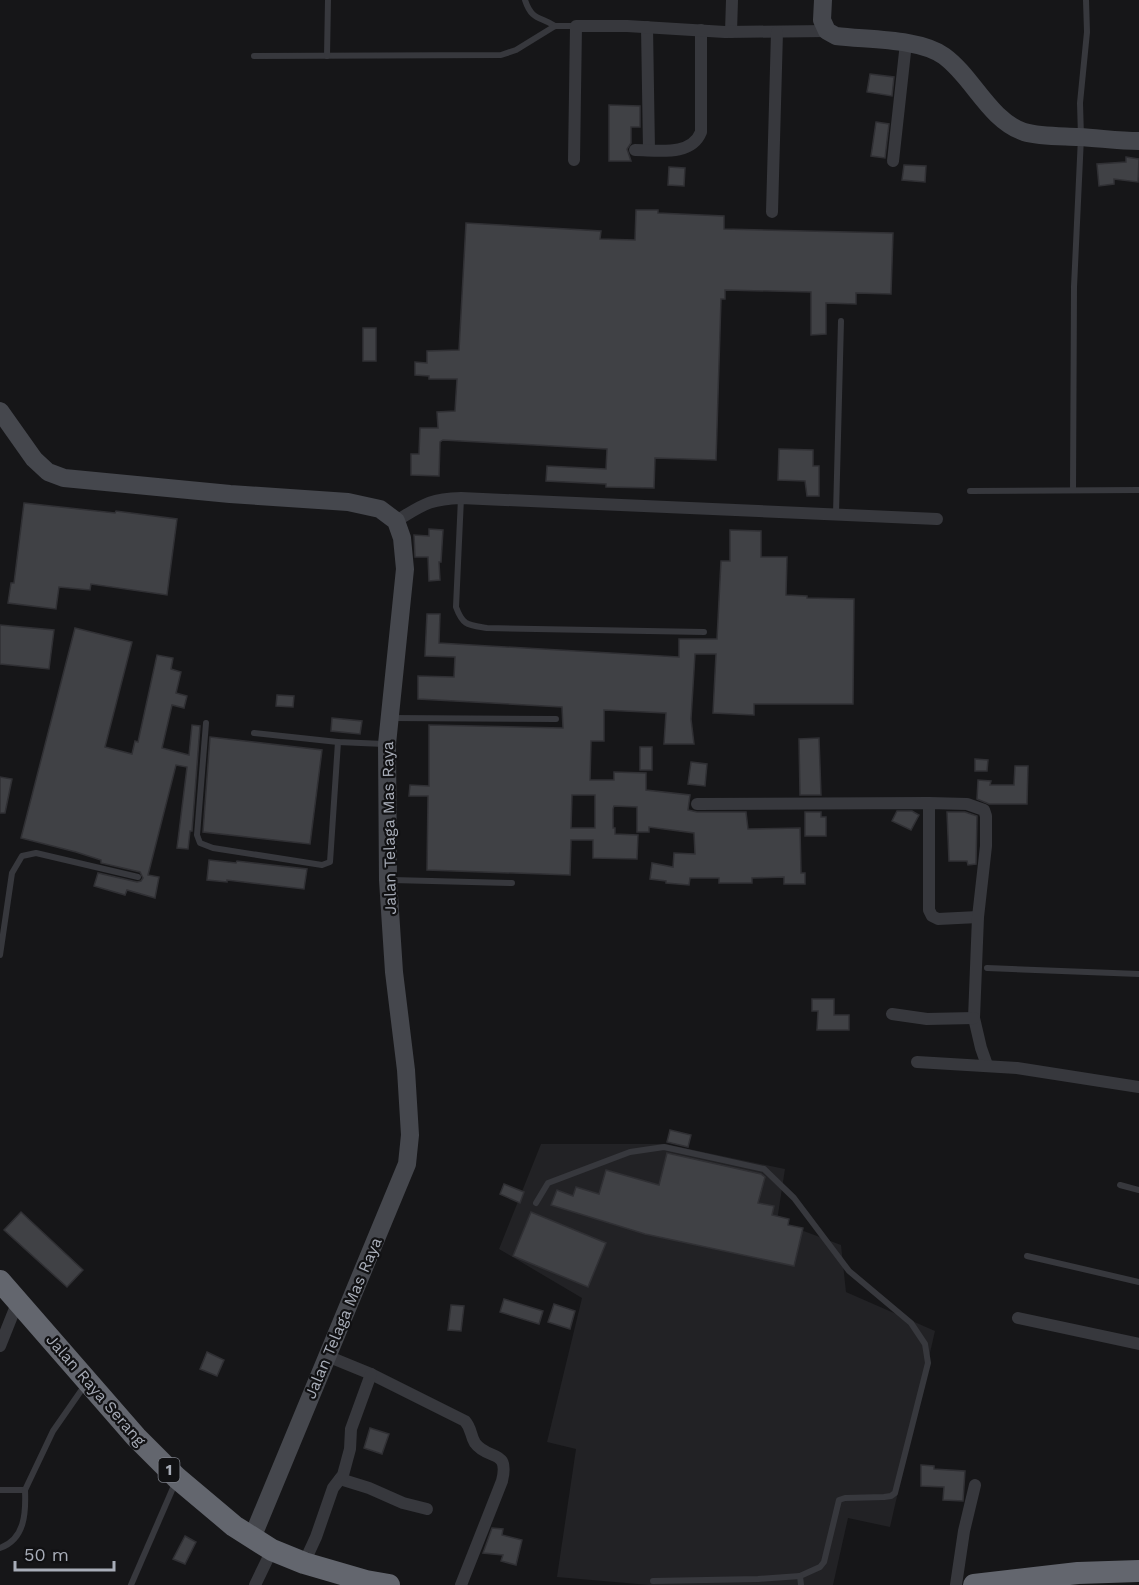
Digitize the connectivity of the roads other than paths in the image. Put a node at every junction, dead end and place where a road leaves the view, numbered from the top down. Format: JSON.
{"nodes":[{"id":1,"x":328,"y":0,"type":"edge"},
{"id":2,"x":525,"y":0,"type":"edge"},
{"id":3,"x":732,"y":0,"type":"edge"},
{"id":4,"x":823,"y":0,"type":"edge"},
{"id":5,"x":1086,"y":0,"type":"edge"},
{"id":6,"x":576,"y":26,"type":"junction"},
{"id":7,"x":555,"y":27,"type":"junction"},
{"id":8,"x":647,"y":27,"type":"junction"},
{"id":9,"x":701,"y":30,"type":"junction"},
{"id":10,"x":827,"y":31,"type":"junction"},
{"id":11,"x":730,"y":32,"type":"junction"},
{"id":12,"x":777,"y":32,"type":"junction"},
{"id":13,"x":906,"y":43,"type":"junction"},
{"id":14,"x":254,"y":56,"type":"dead end"},
{"id":15,"x":327,"y":56,"type":"junction"},
{"id":16,"x":1081,"y":137,"type":"junction"},
{"id":17,"x":1139,"y":141,"type":"edge"},
{"id":18,"x":635,"y":150,"type":"dead end"},
{"id":19,"x":649,"y":150,"type":"junction"},
{"id":20,"x":574,"y":160,"type":"dead end"},
{"id":21,"x":893,"y":161,"type":"dead end"},
{"id":22,"x":772,"y":212,"type":"dead end"},
{"id":23,"x":841,"y":321,"type":"dead end"},
{"id":24,"x":0,"y":411,"type":"edge"},
{"id":25,"x":970,"y":490,"type":"dead end"},
{"id":26,"x":1073,"y":490,"type":"junction"},
{"id":27,"x":1139,"y":490,"type":"edge"},
{"id":28,"x":461,"y":498,"type":"junction"},
{"id":29,"x":836,"y":515,"type":"junction"},
{"id":30,"x":937,"y":519,"type":"dead end"},
{"id":31,"x":396,"y":521,"type":"junction"},
{"id":32,"x":704,"y":632,"type":"dead end"},
{"id":33,"x":389,"y":718,"type":"junction"},
{"id":34,"x":556,"y":719,"type":"dead end"},
{"id":35,"x":206,"y":723,"type":"dead end"},
{"id":36,"x":254,"y":733,"type":"dead end"},
{"id":37,"x":338,"y":742,"type":"junction"},
{"id":38,"x":387,"y":744,"type":"junction"},
{"id":39,"x":929,"y":803,"type":"junction"},
{"id":40,"x":697,"y":804,"type":"dead end"},
{"id":41,"x":138,"y":877,"type":"dead end"},
{"id":42,"x":388,"y":879,"type":"junction"},
{"id":43,"x":512,"y":883,"type":"dead end"},
{"id":44,"x":978,"y":917,"type":"junction"},
{"id":45,"x":0,"y":955,"type":"edge"},
{"id":46,"x":987,"y":968,"type":"dead end"},
{"id":47,"x":1139,"y":974,"type":"edge"},
{"id":48,"x":892,"y":1014,"type":"dead end"},
{"id":49,"x":974,"y":1018,"type":"junction"},
{"id":50,"x":916,"y":1062,"type":"dead end"},
{"id":51,"x":987,"y":1065,"type":"junction"},
{"id":52,"x":1139,"y":1087,"type":"edge"},
{"id":53,"x":1120,"y":1185,"type":"dead end"},
{"id":54,"x":1139,"y":1190,"type":"edge"},
{"id":55,"x":536,"y":1203,"type":"dead end"},
{"id":56,"x":1026,"y":1256,"type":"dead end"},
{"id":57,"x":0,"y":1281,"type":"edge"},
{"id":58,"x":1139,"y":1282,"type":"edge"},
{"id":59,"x":18,"y":1301,"type":"junction"},
{"id":60,"x":1018,"y":1318,"type":"dead end"},
{"id":61,"x":1139,"y":1344,"type":"edge"},
{"id":62,"x":0,"y":1346,"type":"edge"},
{"id":63,"x":327,"y":1356,"type":"junction"},
{"id":64,"x":370,"y":1374,"type":"junction"},
{"id":65,"x":88,"y":1380,"type":"junction"},
{"id":66,"x":177,"y":1478,"type":"junction"},
{"id":67,"x":340,"y":1479,"type":"junction"},
{"id":68,"x":975,"y":1485,"type":"dead end"},
{"id":69,"x":0,"y":1490,"type":"edge"},
{"id":70,"x":25,"y":1490,"type":"junction"},
{"id":71,"x":427,"y":1509,"type":"dead end"},
{"id":72,"x":252,"y":1538,"type":"junction"},
{"id":73,"x":0,"y":1548,"type":"edge"},
{"id":74,"x":272,"y":1550,"type":"junction"},
{"id":75,"x":304,"y":1563,"type":"junction"},
{"id":76,"x":1127,"y":1574,"type":"edge"},
{"id":77,"x":800,"y":1575,"type":"junction"},
{"id":78,"x":653,"y":1581,"type":"dead end"},
{"id":79,"x":365,"y":1583,"type":"edge"},
{"id":80,"x":1007,"y":1584,"type":"edge"},
{"id":81,"x":131,"y":1585,"type":"edge"},
{"id":82,"x":255,"y":1585,"type":"edge"},
{"id":83,"x":389,"y":1585,"type":"edge"},
{"id":84,"x":461,"y":1585,"type":"edge"},
{"id":85,"x":801,"y":1585,"type":"edge"},
{"id":86,"x":956,"y":1585,"type":"edge"},
{"id":87,"x":974,"y":1585,"type":"edge"}],
"edges":[{"from":1,"to":15,"type":"lane"},
{"from":2,"to":7,"type":"lane"},
{"from":3,"to":11,"type":"street"},
{"from":4,"to":10,"type":"main road"},
{"from":5,"to":16,"type":"lane"},
{"from":6,"to":7,"type":"lane"},
{"from":6,"to":8,"type":"street"},
{"from":6,"to":20,"type":"street"},
{"from":7,"to":15,"type":"lane"},
{"from":8,"to":9,"type":"street"},
{"from":8,"to":19,"type":"street"},
{"from":9,"to":11,"type":"street"},
{"from":9,"to":19,"type":"street"},
{"from":10,"to":12,"type":"street"},
{"from":10,"to":13,"type":"main road"},
{"from":11,"to":12,"type":"street"},
{"from":12,"to":22,"type":"street"},
{"from":13,"to":16,"type":"main road"},
{"from":13,"to":21,"type":"street"},
{"from":14,"to":15,"type":"lane"},
{"from":16,"to":17,"type":"main road"},
{"from":16,"to":26,"type":"lane"},
{"from":18,"to":19,"type":"street"},
{"from":23,"to":29,"type":"lane"},
{"from":24,"to":31,"type":"main road"},
{"from":25,"to":26,"type":"lane"},
{"from":26,"to":27,"type":"lane"},
{"from":28,"to":29,"type":"street"},
{"from":28,"to":31,"type":"street"},
{"from":28,"to":32,"type":"lane"},
{"from":29,"to":30,"type":"street"},
{"from":31,"to":33,"type":"main road","name":"Jalan Telaga Mas Raya"},
{"from":33,"to":34,"type":"lane"},
{"from":33,"to":38,"type":"main road","name":"Jalan Telaga Mas Raya"},
{"from":35,"to":37,"type":"lane"},
{"from":36,"to":37,"type":"lane"},
{"from":37,"to":38,"type":"lane"},
{"from":38,"to":42,"type":"main road","name":"Jalan Telaga Mas Raya"},
{"from":39,"to":40,"type":"street"},
{"from":39,"to":44,"type":"street"},
{"from":39,"to":44,"type":"street"},
{"from":41,"to":45,"type":"lane"},
{"from":42,"to":43,"type":"lane"},
{"from":42,"to":63,"type":"main road","name":"Jalan Telaga Mas Raya"},
{"from":44,"to":49,"type":"street"},
{"from":46,"to":47,"type":"lane"},
{"from":48,"to":49,"type":"street"},
{"from":49,"to":51,"type":"street"},
{"from":50,"to":51,"type":"street"},
{"from":51,"to":52,"type":"street"},
{"from":53,"to":54,"type":"lane"},
{"from":55,"to":77,"type":"lane"},
{"from":56,"to":58,"type":"lane"},
{"from":57,"to":59,"type":"highway","name":"Jalan Raya Serang","number":"1"},
{"from":59,"to":62,"type":"street"},
{"from":59,"to":65,"type":"highway","name":"Jalan Raya Serang","number":"1"},
{"from":60,"to":61,"type":"street"},
{"from":63,"to":64,"type":"street"},
{"from":63,"to":72,"type":"main road","name":"Jalan Telaga Mas Raya"},
{"from":64,"to":67,"type":"street"},
{"from":64,"to":84,"type":"street"},
{"from":65,"to":66,"type":"highway","name":"Jalan Raya Serang","number":"1"},
{"from":65,"to":70,"type":"lane"},
{"from":66,"to":72,"type":"highway","name":"Jalan Raya Serang","number":"1"},
{"from":66,"to":81,"type":"lane"},
{"from":67,"to":71,"type":"street"},
{"from":67,"to":75,"type":"street"},
{"from":68,"to":86,"type":"street"},
{"from":69,"to":70,"type":"lane"},
{"from":70,"to":73,"type":"lane"},
{"from":72,"to":74,"type":"highway","name":"Jalan Raya Serang","number":"1"},
{"from":74,"to":75,"type":"highway","name":"Jalan Raya Serang","number":"1"},
{"from":74,"to":82,"type":"street"},
{"from":75,"to":79,"type":"highway","name":"Jalan Raya Serang","number":"1"},
{"from":76,"to":80,"type":"highway"},
{"from":77,"to":78,"type":"lane"},
{"from":77,"to":85,"type":"lane"},
{"from":79,"to":83,"type":"highway","name":"Jalan Raya Serang","number":"1"},
{"from":80,"to":87,"type":"highway"}]}
